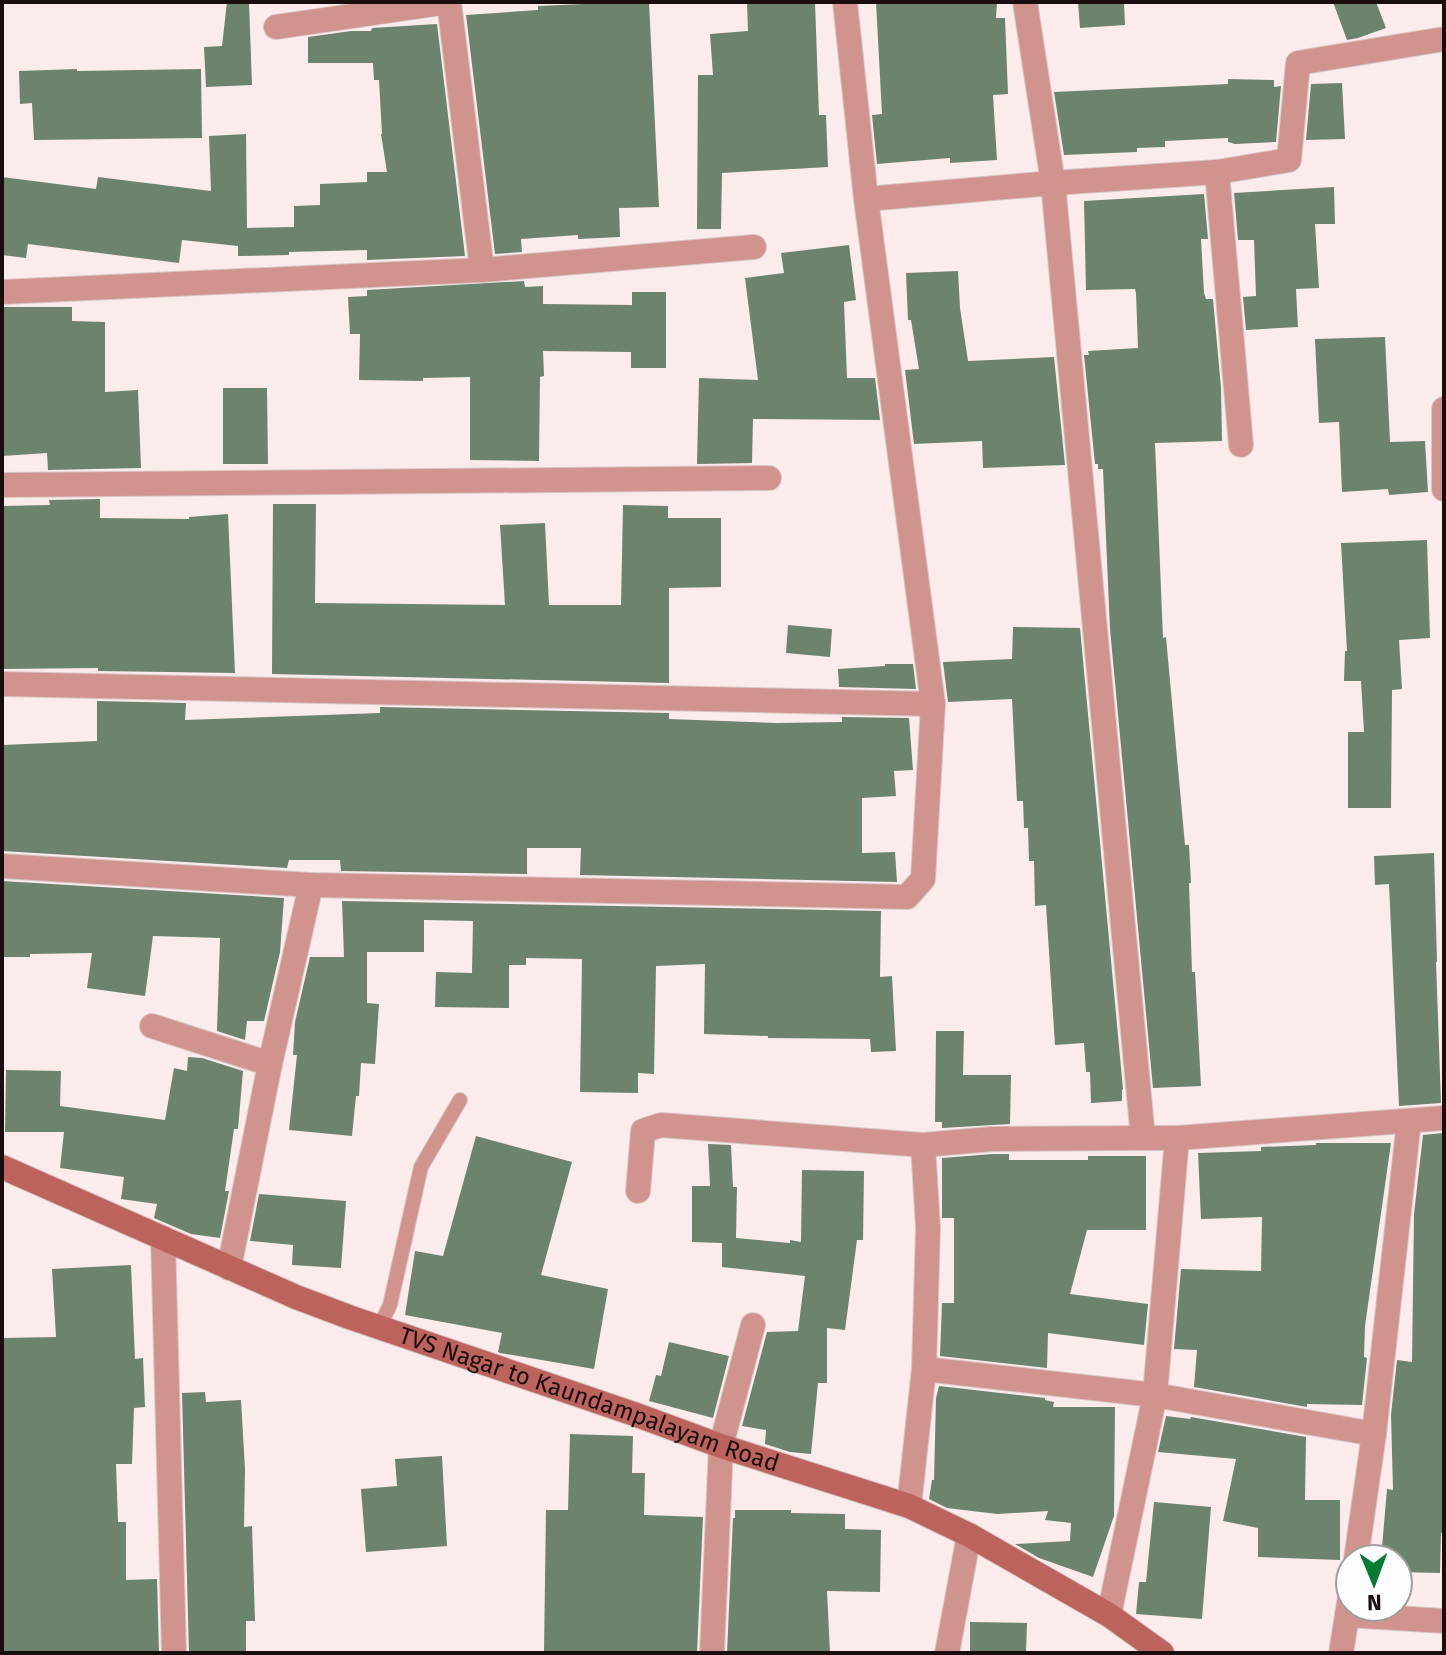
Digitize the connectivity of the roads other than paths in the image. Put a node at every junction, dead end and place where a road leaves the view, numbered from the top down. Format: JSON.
{"nodes":[{"id":1,"x":448,"y":2,"type":"edge"},
{"id":2,"x":845,"y":2,"type":"edge"},
{"id":3,"x":1025,"y":2,"type":"edge"},
{"id":4,"x":276,"y":27,"type":"dead end"},
{"id":5,"x":1444,"y":39,"type":"edge"},
{"id":6,"x":1217,"y":172,"type":"junction"},
{"id":7,"x":1053,"y":183,"type":"junction"},
{"id":8,"x":866,"y":199,"type":"junction"},
{"id":9,"x":754,"y":247,"type":"dead end"},
{"id":10,"x":482,"y":270,"type":"junction"},
{"id":11,"x":2,"y":292,"type":"edge"},
{"id":12,"x":1444,"y":409,"type":"edge"},
{"id":13,"x":1241,"y":445,"type":"dead end"},
{"id":14,"x":769,"y":478,"type":"dead end"},
{"id":15,"x":2,"y":485,"type":"edge"},
{"id":16,"x":1444,"y":489,"type":"edge"},
{"id":17,"x":2,"y":684,"type":"edge"},
{"id":18,"x":933,"y":704,"type":"junction"},
{"id":19,"x":2,"y":866,"type":"edge"},
{"id":20,"x":311,"y":885,"type":"junction"},
{"id":21,"x":152,"y":1026,"type":"dead end"},
{"id":22,"x":270,"y":1064,"type":"junction"},
{"id":23,"x":460,"y":1100,"type":"dead end"},
{"id":24,"x":1444,"y":1118,"type":"edge"},
{"id":25,"x":1409,"y":1121,"type":"junction"},
{"id":26,"x":1143,"y":1138,"type":"junction"},
{"id":27,"x":1177,"y":1138,"type":"junction"},
{"id":28,"x":923,"y":1145,"type":"junction"},
{"id":29,"x":2,"y":1167,"type":"edge"},
{"id":30,"x":638,"y":1191,"type":"dead end"},
{"id":31,"x":163,"y":1238,"type":"junction"},
{"id":32,"x":229,"y":1268,"type":"junction"},
{"id":33,"x":753,"y":1325,"type":"dead end"},
{"id":34,"x":379,"y":1327,"type":"junction"},
{"id":35,"x":924,"y":1369,"type":"junction"},
{"id":36,"x":1155,"y":1395,"type":"junction"},
{"id":37,"x":1374,"y":1434,"type":"junction"},
{"id":38,"x":721,"y":1446,"type":"junction"},
{"id":39,"x":909,"y":1506,"type":"junction"},
{"id":40,"x":969,"y":1535,"type":"junction"},
{"id":41,"x":1358,"y":1543,"type":"edge"},
{"id":42,"x":1109,"y":1615,"type":"junction"},
{"id":43,"x":1414,"y":1616,"type":"edge"},
{"id":44,"x":1444,"y":1621,"type":"edge"},
{"id":45,"x":1346,"y":1623,"type":"edge"},
{"id":46,"x":174,"y":1653,"type":"edge"},
{"id":47,"x":712,"y":1653,"type":"edge"},
{"id":48,"x":947,"y":1653,"type":"edge"},
{"id":49,"x":1162,"y":1653,"type":"edge"},
{"id":50,"x":1341,"y":1653,"type":"edge"}],
"edges":[{"from":1,"to":4,"type":"street"},
{"from":1,"to":10,"type":"street"},
{"from":2,"to":8,"type":"street"},
{"from":3,"to":7,"type":"street"},
{"from":5,"to":6,"type":"street"},
{"from":6,"to":7,"type":"street"},
{"from":6,"to":13,"type":"street"},
{"from":7,"to":8,"type":"street"},
{"from":7,"to":26,"type":"street"},
{"from":8,"to":18,"type":"street"},
{"from":9,"to":10,"type":"street"},
{"from":10,"to":11,"type":"street"},
{"from":12,"to":16,"type":"street"},
{"from":14,"to":15,"type":"street"},
{"from":17,"to":18,"type":"street"},
{"from":18,"to":20,"type":"street"},
{"from":19,"to":20,"type":"street"},
{"from":20,"to":22,"type":"street"},
{"from":21,"to":22,"type":"street"},
{"from":22,"to":32,"type":"street"},
{"from":23,"to":34,"type":"lane"},
{"from":24,"to":25,"type":"street"},
{"from":25,"to":27,"type":"street"},
{"from":25,"to":37,"type":"street"},
{"from":26,"to":27,"type":"street"},
{"from":26,"to":28,"type":"street"},
{"from":27,"to":36,"type":"street"},
{"from":28,"to":30,"type":"street"},
{"from":28,"to":35,"type":"street"},
{"from":29,"to":31,"type":"street","name":"TVS Nagar to Kaundampalayam Road"},
{"from":31,"to":32,"type":"street","name":"TVS Nagar to Kaundampalayam Road"},
{"from":31,"to":46,"type":"street"},
{"from":32,"to":34,"type":"street","name":"TVS Nagar to Kaundampalayam Road"},
{"from":33,"to":38,"type":"street"},
{"from":34,"to":38,"type":"street","name":"TVS Nagar to Kaundampalayam Road"},
{"from":35,"to":36,"type":"street"},
{"from":35,"to":39,"type":"street"},
{"from":36,"to":37,"type":"street"},
{"from":36,"to":42,"type":"street"},
{"from":37,"to":41,"type":"street"},
{"from":38,"to":39,"type":"street","name":"TVS Nagar to Kaundampalayam Road"},
{"from":38,"to":47,"type":"street"},
{"from":39,"to":40,"type":"street","name":"TVS Nagar to Kaundampalayam Road"},
{"from":40,"to":42,"type":"street","name":"TVS Nagar to Kaundampalayam Road"},
{"from":40,"to":48,"type":"street"},
{"from":42,"to":49,"type":"street","name":"TVS Nagar to Kaundampalayam Road"},
{"from":43,"to":44,"type":"street"},
{"from":45,"to":50,"type":"street"}]}
